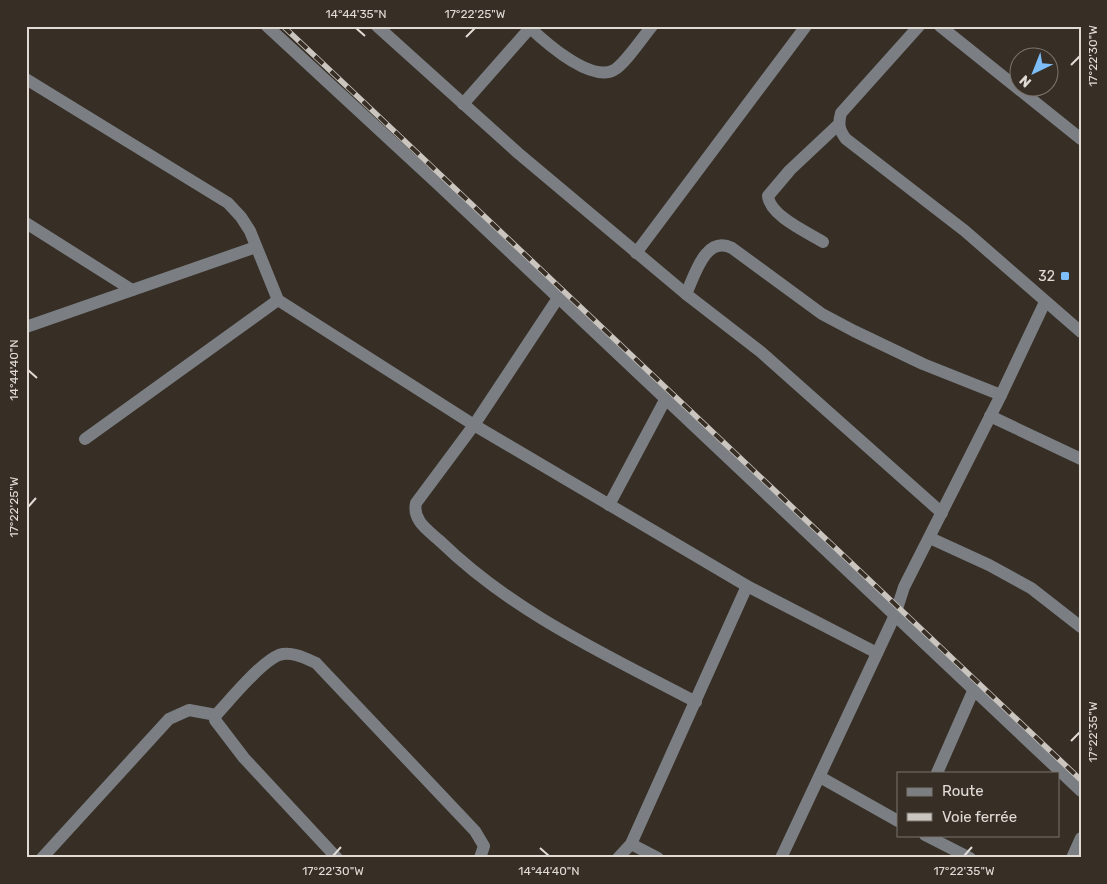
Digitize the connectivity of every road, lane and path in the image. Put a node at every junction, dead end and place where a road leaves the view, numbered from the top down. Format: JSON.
{"nodes":[{"id":1,"x":267,"y":26,"type":"edge"},
{"id":2,"x":377,"y":26,"type":"edge"},
{"id":3,"x":652,"y":26,"type":"edge"},
{"id":4,"x":806,"y":26,"type":"edge"},
{"id":5,"x":940,"y":26,"type":"edge"},
{"id":6,"x":529,"y":27,"type":"edge"},
{"id":7,"x":914,"y":28,"type":"edge"},
{"id":8,"x":26,"y":79,"type":"edge"},
{"id":9,"x":463,"y":104,"type":"junction"},
{"id":10,"x":838,"y":124,"type":"junction"},
{"id":11,"x":1081,"y":139,"type":"edge"},
{"id":12,"x":26,"y":223,"type":"edge"},
{"id":13,"x":823,"y":242,"type":"dead end"},
{"id":14,"x":256,"y":247,"type":"junction"},
{"id":15,"x":636,"y":253,"type":"junction"},
{"id":16,"x":132,"y":290,"type":"junction"},
{"id":17,"x":686,"y":294,"type":"junction"},
{"id":18,"x":558,"y":298,"type":"junction"},
{"id":19,"x":278,"y":300,"type":"junction"},
{"id":20,"x":1045,"y":302,"type":"junction"},
{"id":21,"x":26,"y":327,"type":"edge"},
{"id":22,"x":1081,"y":332,"type":"edge"},
{"id":23,"x":1002,"y":395,"type":"junction"},
{"id":24,"x":665,"y":400,"type":"junction"},
{"id":25,"x":990,"y":416,"type":"junction"},
{"id":26,"x":474,"y":425,"type":"junction"},
{"id":27,"x":85,"y":439,"type":"dead end"},
{"id":28,"x":1081,"y":459,"type":"edge"},
{"id":29,"x":609,"y":504,"type":"junction"},
{"id":30,"x":942,"y":513,"type":"junction"},
{"id":31,"x":930,"y":538,"type":"junction"},
{"id":32,"x":747,"y":586,"type":"junction"},
{"id":33,"x":895,"y":615,"type":"junction"},
{"id":34,"x":1081,"y":627,"type":"edge"},
{"id":35,"x":877,"y":653,"type":"junction"},
{"id":36,"x":974,"y":689,"type":"junction"},
{"id":37,"x":696,"y":702,"type":"junction"},
{"id":38,"x":216,"y":715,"type":"junction"},
{"id":39,"x":937,"y":772,"type":"edge"},
{"id":40,"x":820,"y":777,"type":"junction"},
{"id":41,"x":1081,"y":791,"type":"edge"},
{"id":42,"x":897,"y":820,"type":"edge"},
{"id":43,"x":927,"y":836,"type":"edge"},
{"id":44,"x":1081,"y":838,"type":"edge"},
{"id":45,"x":631,"y":844,"type":"junction"},
{"id":46,"x":42,"y":858,"type":"edge"},
{"id":47,"x":337,"y":858,"type":"edge"},
{"id":48,"x":480,"y":858,"type":"edge"},
{"id":49,"x":618,"y":858,"type":"edge"},
{"id":50,"x":658,"y":858,"type":"edge"},
{"id":51,"x":780,"y":858,"type":"edge"},
{"id":52,"x":970,"y":858,"type":"edge"},
{"id":53,"x":1072,"y":858,"type":"edge"}],
"edges":[{"from":1,"to":18,"type":"street"},
{"from":2,"to":9,"type":"street"},
{"from":3,"to":6,"type":"street"},
{"from":4,"to":15,"type":"street"},
{"from":5,"to":11,"type":"street"},
{"from":6,"to":9,"type":"street"},
{"from":7,"to":10,"type":"street"},
{"from":8,"to":14,"type":"street"},
{"from":9,"to":15,"type":"street"},
{"from":10,"to":13,"type":"street"},
{"from":10,"to":20,"type":"street"},
{"from":12,"to":16,"type":"street"},
{"from":14,"to":16,"type":"street"},
{"from":14,"to":19,"type":"street"},
{"from":15,"to":17,"type":"street"},
{"from":16,"to":21,"type":"street"},
{"from":17,"to":23,"type":"street"},
{"from":17,"to":30,"type":"street"},
{"from":18,"to":24,"type":"street"},
{"from":18,"to":26,"type":"street"},
{"from":19,"to":26,"type":"street"},
{"from":19,"to":27,"type":"street"},
{"from":20,"to":22,"type":"street"},
{"from":20,"to":23,"type":"street"},
{"from":23,"to":25,"type":"street"},
{"from":24,"to":29,"type":"street"},
{"from":24,"to":33,"type":"street"},
{"from":25,"to":28,"type":"street"},
{"from":25,"to":30,"type":"street"},
{"from":26,"to":29,"type":"street"},
{"from":26,"to":37,"type":"street"},
{"from":29,"to":32,"type":"street"},
{"from":30,"to":31,"type":"street"},
{"from":31,"to":33,"type":"street"},
{"from":31,"to":34,"type":"street"},
{"from":32,"to":35,"type":"street"},
{"from":32,"to":37,"type":"street"},
{"from":33,"to":35,"type":"street"},
{"from":33,"to":36,"type":"street"},
{"from":35,"to":40,"type":"street"},
{"from":36,"to":39,"type":"street"},
{"from":36,"to":41,"type":"street"},
{"from":37,"to":45,"type":"street"},
{"from":38,"to":46,"type":"street"},
{"from":38,"to":47,"type":"street"},
{"from":38,"to":48,"type":"street"},
{"from":40,"to":42,"type":"street"},
{"from":40,"to":51,"type":"street"},
{"from":43,"to":52,"type":"street"},
{"from":44,"to":53,"type":"street"},
{"from":45,"to":49,"type":"street"},
{"from":45,"to":50,"type":"street"}]}
